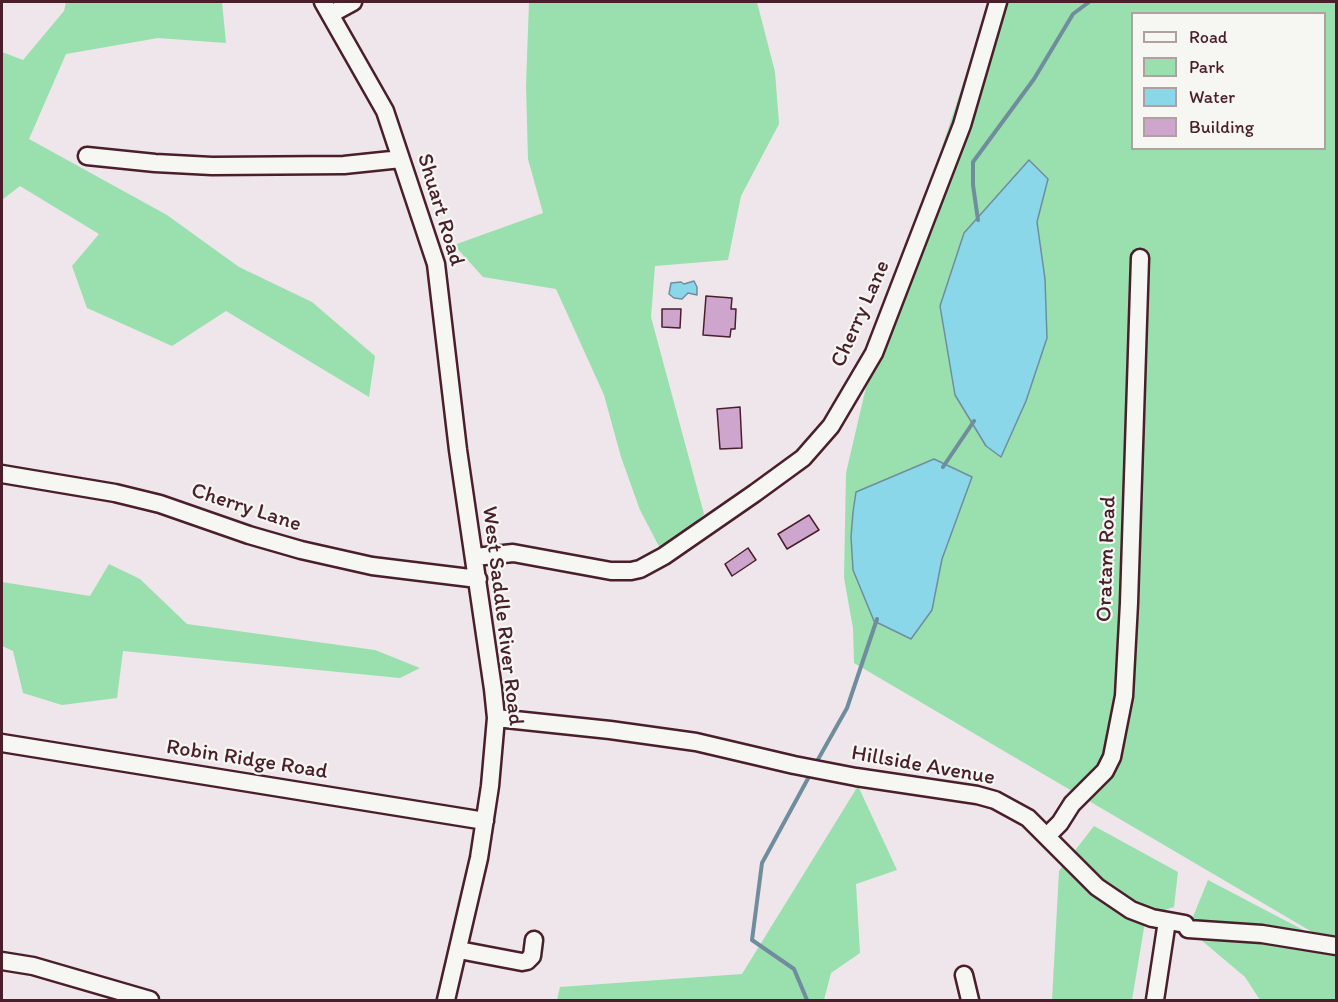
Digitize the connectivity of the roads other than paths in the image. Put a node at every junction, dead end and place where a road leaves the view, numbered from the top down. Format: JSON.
{"nodes":[{"id":1,"x":353,"y":2,"type":"edge"},
{"id":2,"x":998,"y":2,"type":"edge"},
{"id":3,"x":327,"y":8,"type":"edge"},
{"id":4,"x":87,"y":156,"type":"dead end"},
{"id":5,"x":401,"y":159,"type":"junction"},
{"id":6,"x":1140,"y":258,"type":"dead end"},
{"id":7,"x":458,"y":450,"type":"joint"},
{"id":8,"x":2,"y":474,"type":"edge"},
{"id":9,"x":475,"y":557,"type":"junction"},
{"id":10,"x":478,"y":579,"type":"junction"},
{"id":11,"x":496,"y":718,"type":"junction"},
{"id":12,"x":2,"y":743,"type":"edge"},
{"id":13,"x":484,"y":821,"type":"junction"},
{"id":14,"x":1047,"y":836,"type":"junction"},
{"id":15,"x":1167,"y":921,"type":"junction"},
{"id":16,"x":534,"y":940,"type":"dead end"},
{"id":17,"x":1335,"y":947,"type":"edge"},
{"id":18,"x":459,"y":950,"type":"junction"},
{"id":19,"x":2,"y":961,"type":"edge"},
{"id":20,"x":964,"y":975,"type":"dead end"},
{"id":21,"x":150,"y":1000,"type":"edge"},
{"id":22,"x":446,"y":1000,"type":"edge"},
{"id":23,"x":970,"y":1000,"type":"edge"},
{"id":24,"x":1155,"y":1000,"type":"edge"}],
"edges":[{"from":1,"to":3,"type":"street"},
{"from":2,"to":9,"type":"street","name":"Cherry Lane"},
{"from":3,"to":5,"type":"street","name":"Shuart Road"},
{"from":4,"to":5,"type":"street"},
{"from":5,"to":7,"type":"street","name":"Shuart Road"},
{"from":6,"to":14,"type":"street","name":"Oratam Road"},
{"from":7,"to":9,"type":"street","name":"West Saddle River Road"},
{"from":8,"to":10,"type":"street","name":"Cherry Lane"},
{"from":9,"to":10,"type":"street","name":"West Saddle River Road"},
{"from":10,"to":11,"type":"street","name":"West Saddle River Road"},
{"from":11,"to":13,"type":"street","name":"West Saddle River Road"},
{"from":11,"to":14,"type":"street","name":"Hillside Avenue"},
{"from":12,"to":13,"type":"street","name":"Robin Ridge Road"},
{"from":13,"to":18,"type":"street","name":"West Saddle River Road"},
{"from":14,"to":15,"type":"street","name":"Hillside Avenue"},
{"from":15,"to":17,"type":"street","name":"Hillside Avenue"},
{"from":15,"to":24,"type":"street"},
{"from":16,"to":18,"type":"street"},
{"from":18,"to":22,"type":"street","name":"West Saddle River Road"},
{"from":19,"to":21,"type":"street"},
{"from":20,"to":23,"type":"street"}]}
